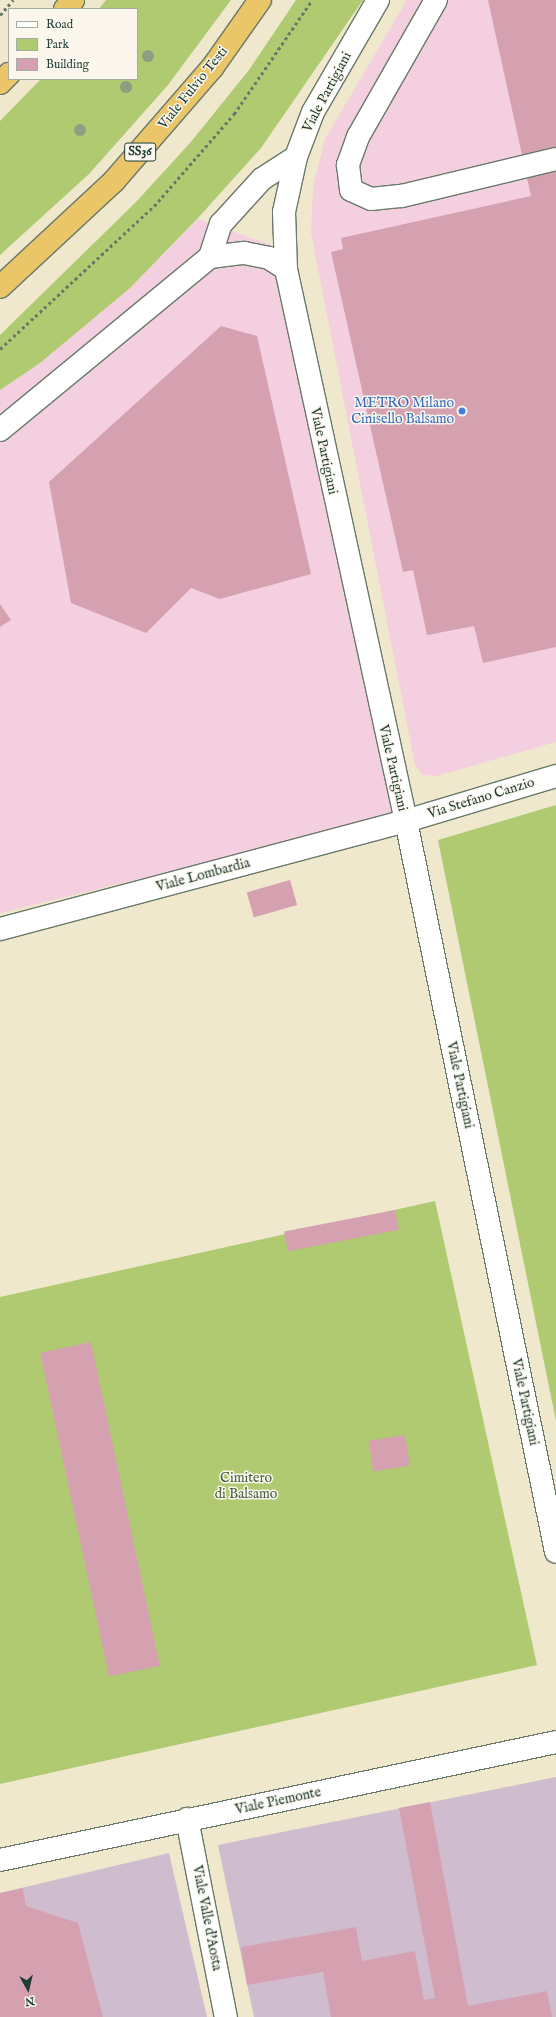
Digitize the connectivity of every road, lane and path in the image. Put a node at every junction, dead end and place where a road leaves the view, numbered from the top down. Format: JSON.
{"nodes":[{"id":1,"x":13,"y":0,"type":"edge"},
{"id":2,"x":73,"y":0,"type":"edge"},
{"id":3,"x":260,"y":0,"type":"edge"},
{"id":4,"x":312,"y":0,"type":"edge"},
{"id":5,"x":378,"y":0,"type":"edge"},
{"id":6,"x":436,"y":0,"type":"edge"},
{"id":7,"x":67,"y":8,"type":"edge"},
{"id":8,"x":0,"y":15,"type":"edge"},
{"id":9,"x":8,"y":75,"type":"edge"},
{"id":10,"x":0,"y":83,"type":"edge"},
{"id":11,"x":296,"y":157,"type":"junction"},
{"id":12,"x":556,"y":159,"type":"edge"},
{"id":13,"x":210,"y":257,"type":"junction"},
{"id":14,"x":286,"y":269,"type":"junction"},
{"id":15,"x":0,"y":287,"type":"edge"},
{"id":16,"x":0,"y":349,"type":"edge"},
{"id":17,"x":0,"y":430,"type":"edge"},
{"id":18,"x":556,"y":776,"type":"edge"},
{"id":19,"x":406,"y":821,"type":"junction"},
{"id":20,"x":0,"y":929,"type":"edge"},
{"id":21,"x":556,"y":1552,"type":"edge"},
{"id":22,"x":556,"y":1742,"type":"edge"},
{"id":23,"x":187,"y":1819,"type":"junction"},
{"id":24,"x":0,"y":1860,"type":"edge"},
{"id":25,"x":226,"y":2017,"type":"edge"}],
"edges":[{"from":1,"to":8,"type":"path"},
{"from":2,"to":7,"type":"highway"},
{"from":3,"to":15,"type":"highway","name":"Viale Fulvio Testi","number":"SS36"},
{"from":4,"to":16,"type":"path"},
{"from":5,"to":11,"type":"street","name":"Viale Partigiani"},
{"from":6,"to":12,"type":"street"},
{"from":9,"to":10,"type":"highway"},
{"from":11,"to":13,"type":"street"},
{"from":11,"to":14,"type":"street","name":"Viale Partigiani"},
{"from":13,"to":14,"type":"street"},
{"from":13,"to":17,"type":"street"},
{"from":14,"to":19,"type":"street","name":"Viale Partigiani"},
{"from":18,"to":19,"type":"street","name":"Via Stefano Canzio"},
{"from":19,"to":20,"type":"street","name":"Viale Lombardia"},
{"from":19,"to":21,"type":"street","name":"Viale Partigiani"},
{"from":22,"to":23,"type":"street","name":"Viale Piemonte"},
{"from":23,"to":24,"type":"street","name":"Viale Piemonte"},
{"from":23,"to":25,"type":"street","name":"Viale Valle d'Aosta"}]}
